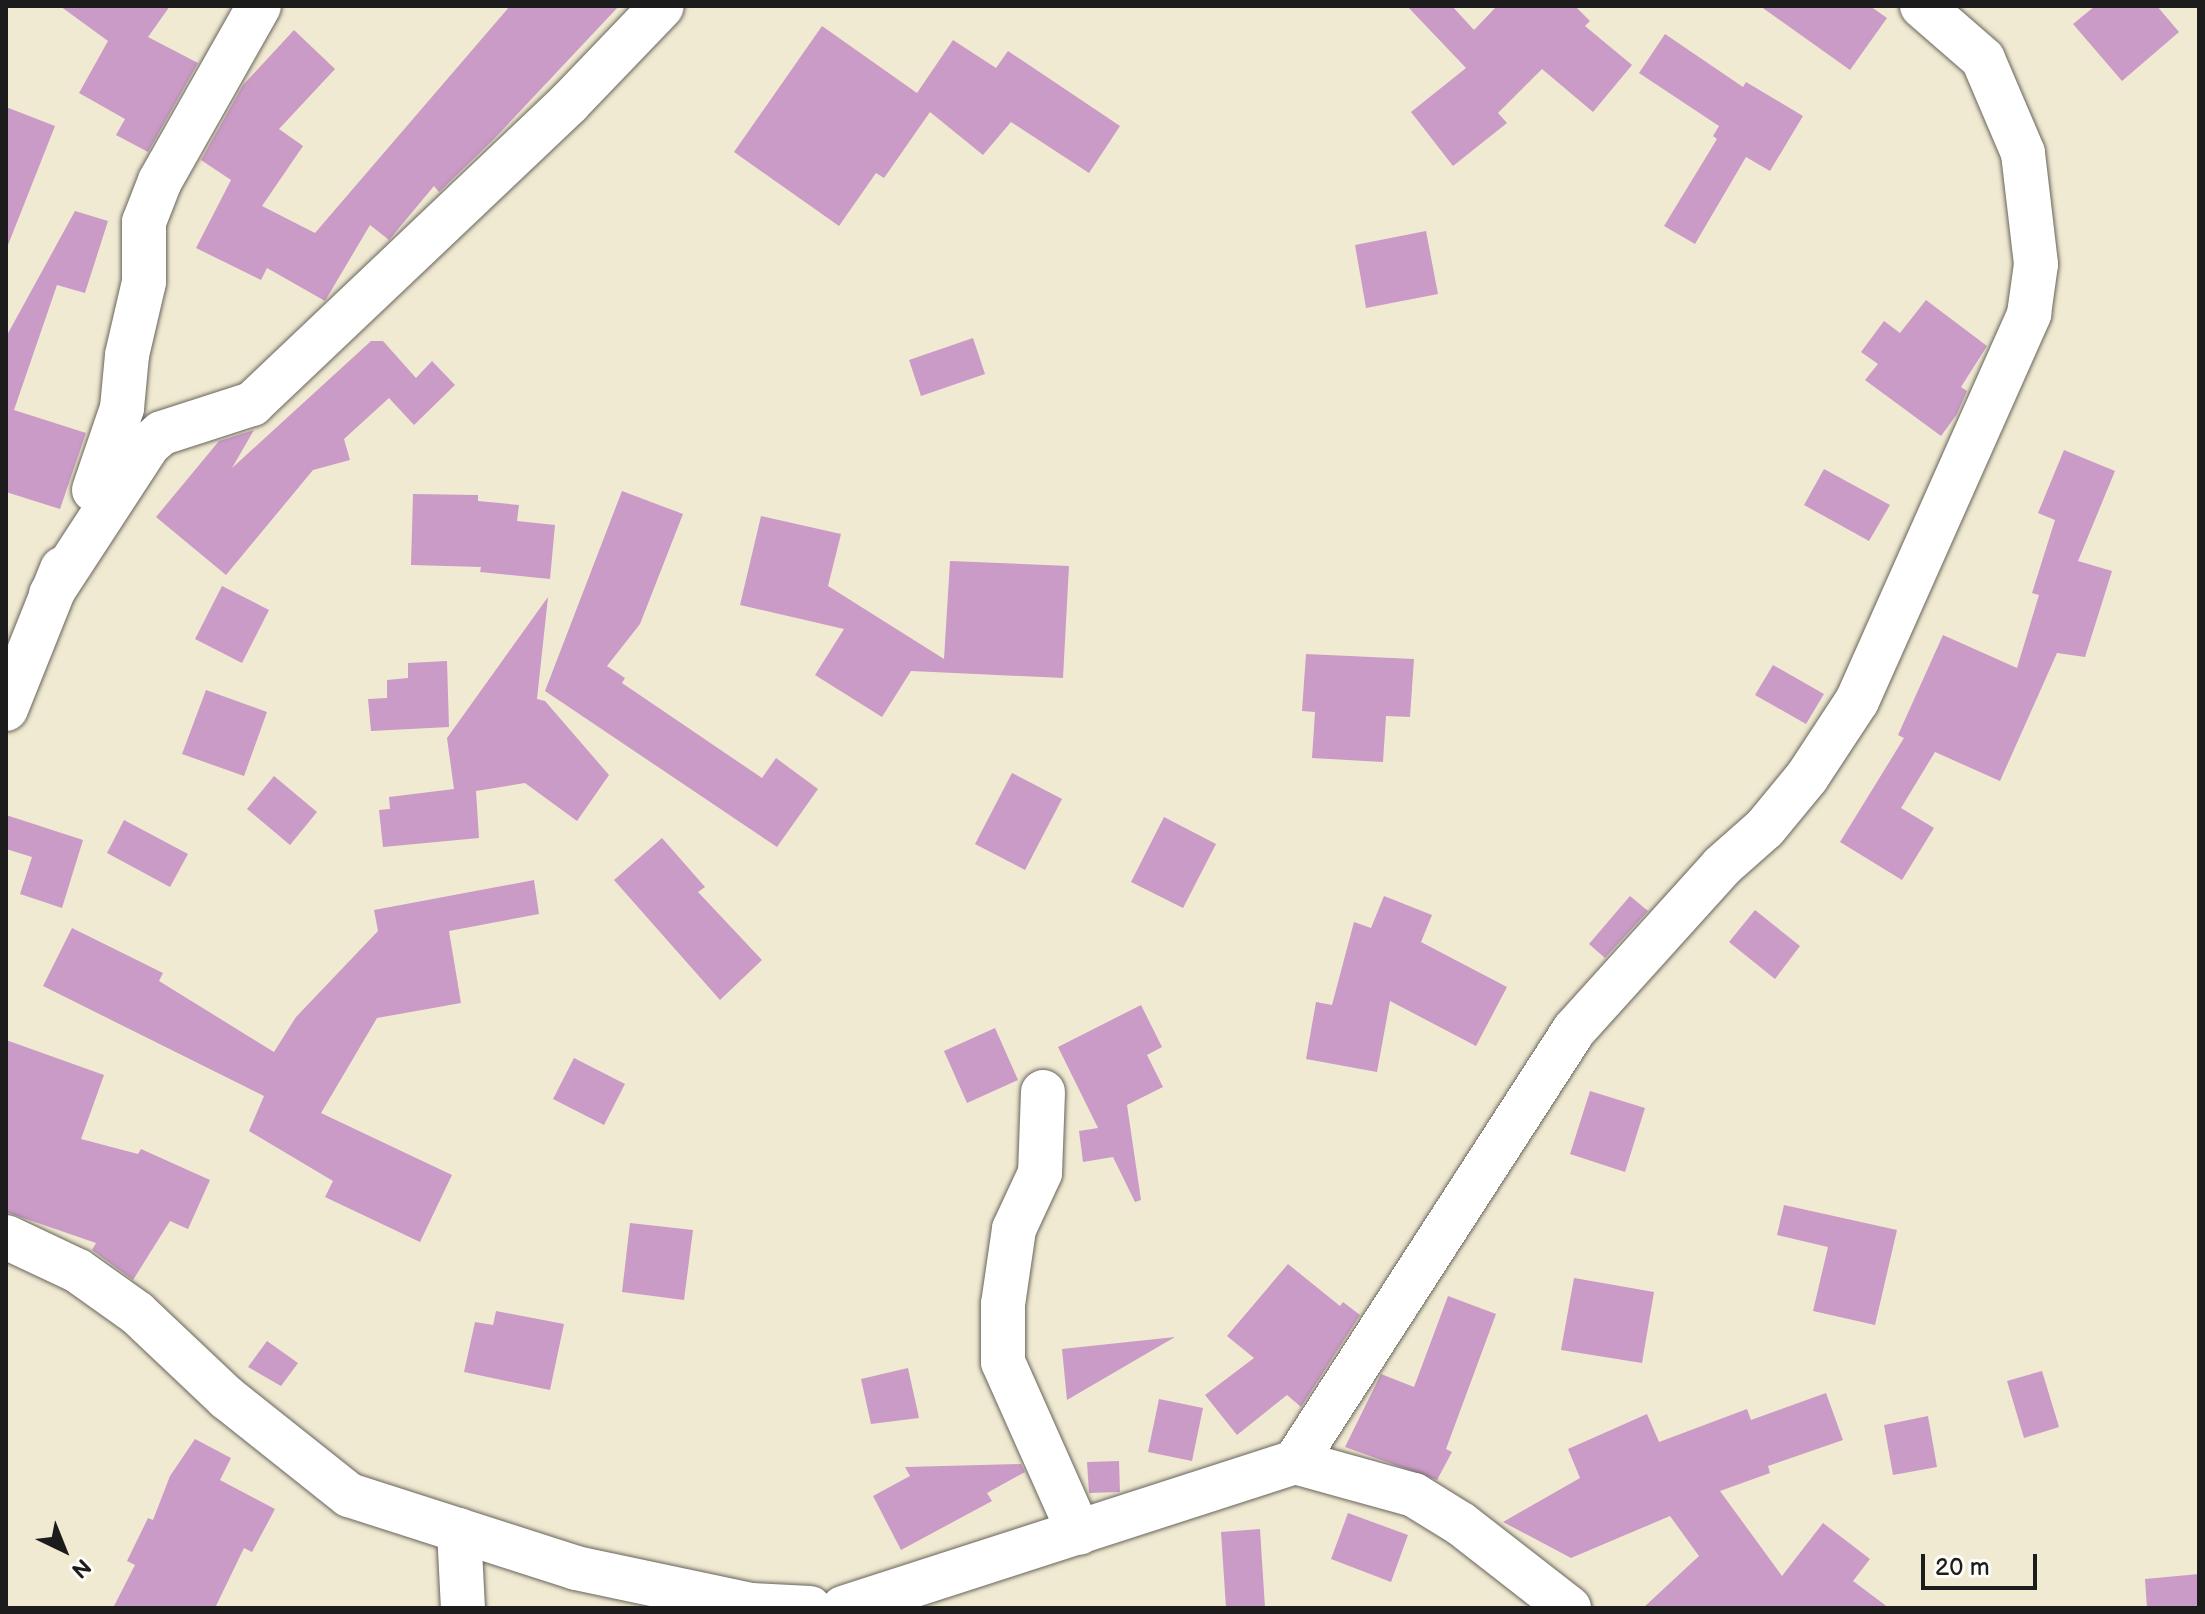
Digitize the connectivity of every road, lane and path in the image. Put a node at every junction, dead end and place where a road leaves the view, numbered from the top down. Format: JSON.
{"nodes":[{"id":1,"x":259,"y":6,"type":"edge"},
{"id":2,"x":662,"y":6,"type":"edge"},
{"id":3,"x":1922,"y":6,"type":"edge"},
{"id":4,"x":51,"y":594,"type":"junction"},
{"id":5,"x":6,"y":709,"type":"edge"},
{"id":6,"x":1043,"y":1092,"type":"dead end"},
{"id":7,"x":6,"y":1237,"type":"edge"},
{"id":8,"x":1295,"y":1462,"type":"junction"},
{"id":9,"x":459,"y":1530,"type":"junction"},
{"id":10,"x":1079,"y":1533,"type":"junction"},
{"id":11,"x":463,"y":1608,"type":"edge"},
{"id":12,"x":810,"y":1608,"type":"edge"},
{"id":13,"x":843,"y":1608,"type":"edge"},
{"id":14,"x":1569,"y":1608,"type":"edge"}],
"edges":[{"from":1,"to":4,"type":"street"},
{"from":2,"to":4,"type":"street"},
{"from":3,"to":8,"type":"street"},
{"from":4,"to":5,"type":"street"},
{"from":6,"to":10,"type":"street"},
{"from":7,"to":9,"type":"street"},
{"from":8,"to":10,"type":"street"},
{"from":8,"to":14,"type":"street"},
{"from":9,"to":11,"type":"street"},
{"from":9,"to":12,"type":"street"},
{"from":10,"to":13,"type":"street"}]}
